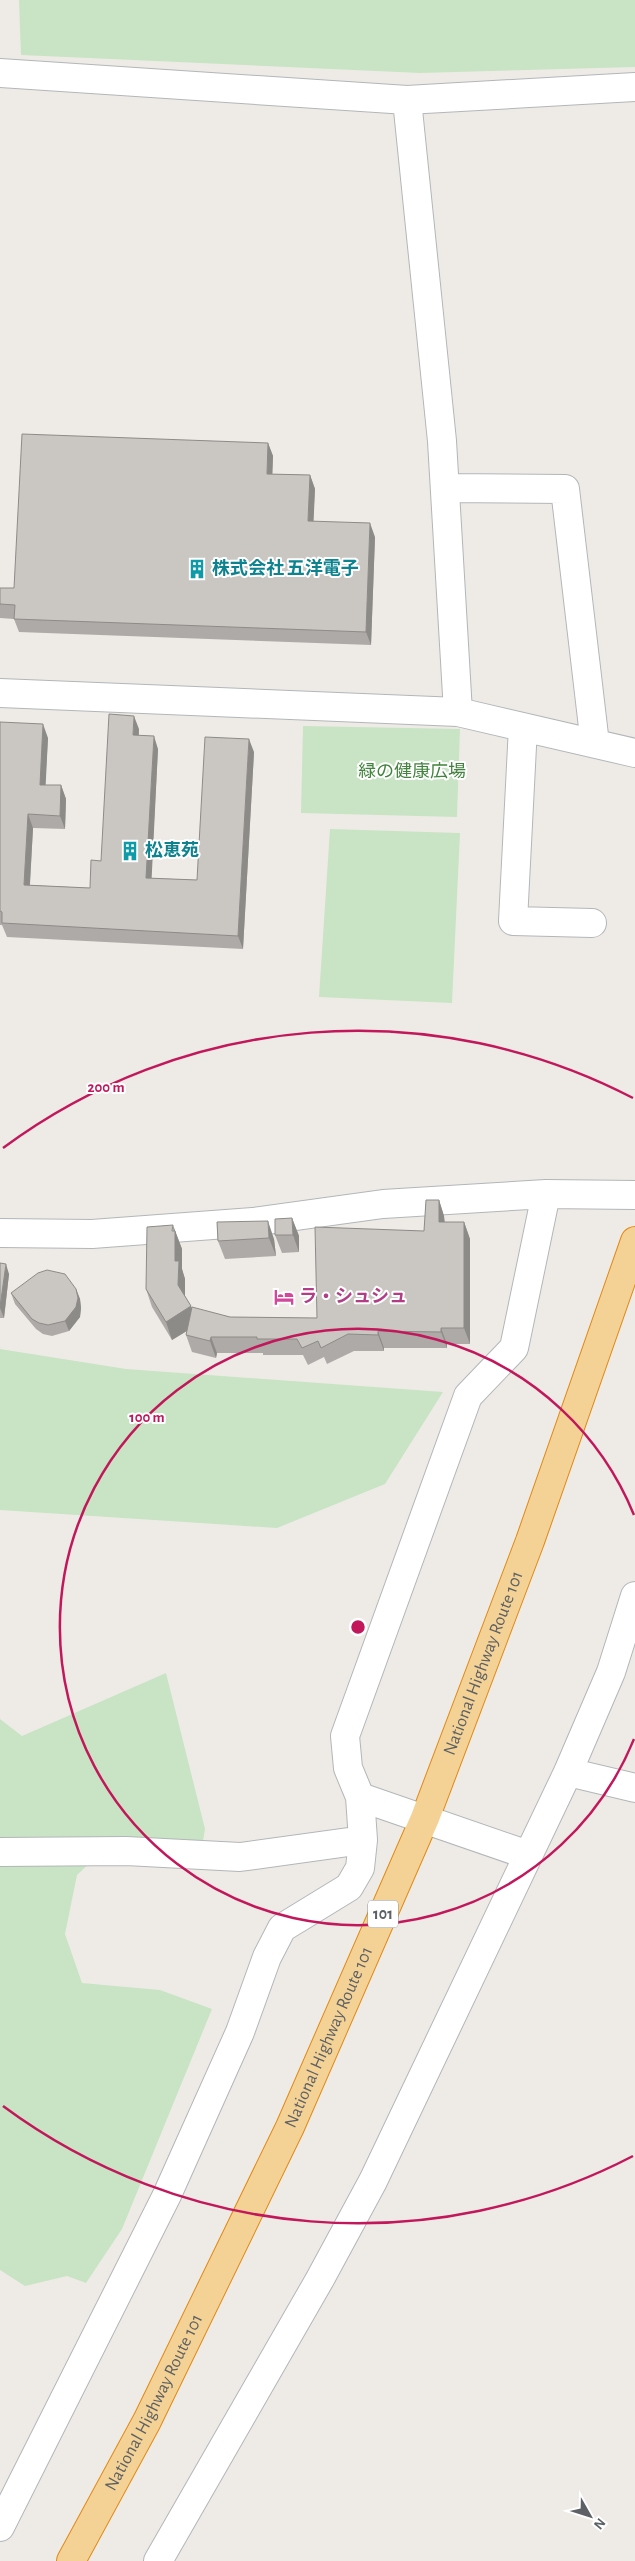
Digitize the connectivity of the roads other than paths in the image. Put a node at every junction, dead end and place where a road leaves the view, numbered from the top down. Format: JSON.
{"nodes":[{"id":1,"x":0,"y":72,"type":"edge"},
{"id":2,"x":635,"y":87,"type":"edge"},
{"id":3,"x":407,"y":100,"type":"junction"},
{"id":4,"x":445,"y":488,"type":"junction"},
{"id":5,"x":0,"y":693,"type":"edge"},
{"id":6,"x":458,"y":712,"type":"junction"},
{"id":7,"x":523,"y":727,"type":"junction"},
{"id":8,"x":595,"y":744,"type":"junction"},
{"id":9,"x":635,"y":753,"type":"edge"},
{"id":10,"x":592,"y":923,"type":"dead end"},
{"id":11,"x":546,"y":1194,"type":"junction"},
{"id":12,"x":635,"y":1195,"type":"edge"},
{"id":13,"x":0,"y":1233,"type":"edge"},
{"id":14,"x":635,"y":1241,"type":"edge"},
{"id":15,"x":635,"y":1596,"type":"edge"},
{"id":16,"x":568,"y":1772,"type":"junction"},
{"id":17,"x":635,"y":1788,"type":"edge"},
{"id":18,"x":360,"y":1797,"type":"junction"},
{"id":19,"x":425,"y":1818,"type":"junction"},
{"id":20,"x":363,"y":1840,"type":"junction"},
{"id":21,"x":0,"y":1852,"type":"edge"},
{"id":22,"x":528,"y":1855,"type":"junction"},
{"id":23,"x":0,"y":2527,"type":"edge"},
{"id":24,"x":71,"y":2561,"type":"edge"},
{"id":25,"x":158,"y":2561,"type":"edge"}],
"edges":[{"from":1,"to":3,"type":"street"},
{"from":2,"to":3,"type":"street"},
{"from":3,"to":4,"type":"street"},
{"from":4,"to":6,"type":"street"},
{"from":4,"to":8,"type":"street"},
{"from":5,"to":6,"type":"street"},
{"from":6,"to":7,"type":"street"},
{"from":7,"to":8,"type":"street"},
{"from":7,"to":10,"type":"street"},
{"from":8,"to":9,"type":"street"},
{"from":11,"to":12,"type":"street"},
{"from":11,"to":13,"type":"street"},
{"from":11,"to":18,"type":"street"},
{"from":14,"to":19,"type":"highway","name":"National Highway Route 101","number":"101"},
{"from":15,"to":16,"type":"street"},
{"from":16,"to":17,"type":"street"},
{"from":16,"to":22,"type":"street"},
{"from":18,"to":19,"type":"street"},
{"from":18,"to":20,"type":"street"},
{"from":19,"to":22,"type":"street"},
{"from":19,"to":24,"type":"highway","name":"National Highway Route 101","number":"101"},
{"from":20,"to":21,"type":"street"},
{"from":20,"to":23,"type":"street"},
{"from":22,"to":25,"type":"street"}]}
